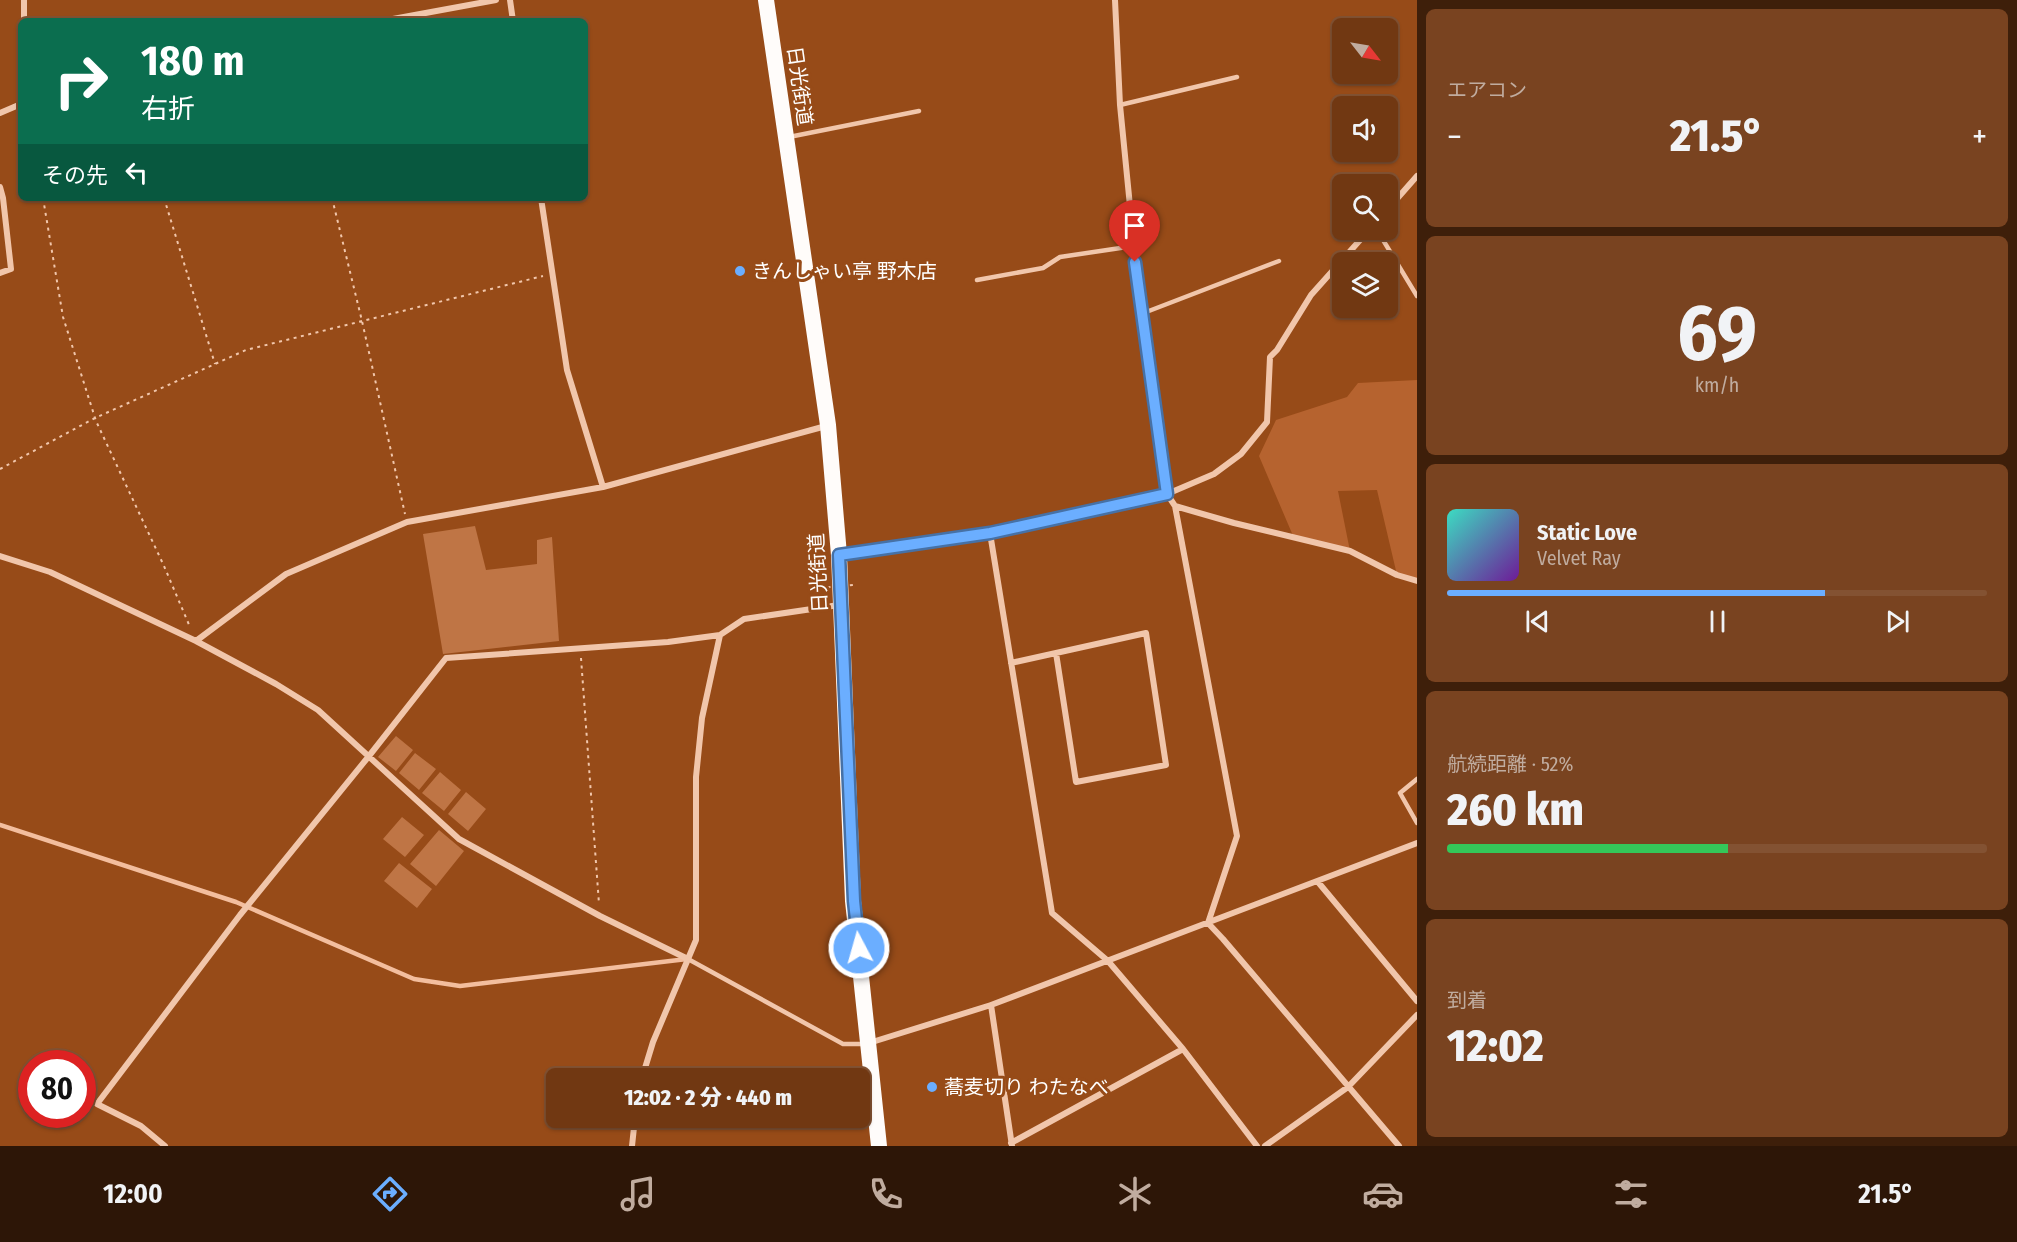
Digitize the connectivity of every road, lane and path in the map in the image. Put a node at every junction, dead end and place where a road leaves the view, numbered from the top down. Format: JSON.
{"nodes":[{"id":1,"x":24,"y":0,"type":"edge"},
{"id":2,"x":496,"y":0,"type":"edge"},
{"id":3,"x":510,"y":0,"type":"edge"},
{"id":4,"x":766,"y":0,"type":"edge"},
{"id":5,"x":1115,"y":0,"type":"edge"},
{"id":6,"x":24,"y":18,"type":"edge"},
{"id":7,"x":398,"y":18,"type":"edge"},
{"id":8,"x":513,"y":18,"type":"edge"},
{"id":9,"x":1237,"y":77,"type":"dead end"},
{"id":10,"x":18,"y":105,"type":"edge"},
{"id":11,"x":1120,"y":105,"type":"junction"},
{"id":12,"x":919,"y":111,"type":"dead end"},
{"id":13,"x":0,"y":113,"type":"edge"},
{"id":14,"x":786,"y":137,"type":"junction"},
{"id":15,"x":1417,"y":176,"type":"edge"},
{"id":16,"x":0,"y":187,"type":"edge"},
{"id":17,"x":1398,"y":198,"type":"edge"},
{"id":18,"x":2,"y":199,"type":"edge"},
{"id":19,"x":44,"y":201,"type":"edge"},
{"id":20,"x":165,"y":201,"type":"edge"},
{"id":21,"x":333,"y":201,"type":"edge"},
{"id":22,"x":541,"y":201,"type":"edge"},
{"id":23,"x":1360,"y":240,"type":"edge"},
{"id":24,"x":1383,"y":240,"type":"edge"},
{"id":25,"x":1134,"y":246,"type":"junction"},
{"id":26,"x":1279,"y":261,"type":"dead end"},
{"id":27,"x":0,"y":273,"type":"edge"},
{"id":28,"x":553,"y":273,"type":"junction"},
{"id":29,"x":977,"y":280,"type":"dead end"},
{"id":30,"x":1417,"y":296,"type":"edge"},
{"id":31,"x":1141,"y":314,"type":"junction"},
{"id":32,"x":362,"y":321,"type":"junction"},
{"id":33,"x":215,"y":364,"type":"junction"},
{"id":34,"x":95,"y":418,"type":"junction"},
{"id":35,"x":828,"y":425,"type":"junction"},
{"id":36,"x":0,"y":469,"type":"edge"},
{"id":37,"x":603,"y":487,"type":"junction"},
{"id":38,"x":1167,"y":494,"type":"junction"},
{"id":39,"x":1175,"y":506,"type":"junction"},
{"id":40,"x":407,"y":522,"type":"junction"},
{"id":41,"x":990,"y":533,"type":"junction"},
{"id":42,"x":839,"y":555,"type":"junction"},
{"id":43,"x":0,"y":556,"type":"edge"},
{"id":44,"x":1417,"y":581,"type":"edge"},
{"id":45,"x":853,"y":585,"type":"dead end"},
{"id":46,"x":820,"y":588,"type":"dead end"},
{"id":47,"x":841,"y":605,"type":"junction"},
{"id":48,"x":720,"y":635,"type":"junction"},
{"id":49,"x":196,"y":641,"type":"junction"},
{"id":50,"x":580,"y":648,"type":"junction"},
{"id":51,"x":1056,"y":654,"type":"junction"},
{"id":52,"x":1011,"y":663,"type":"junction"},
{"id":53,"x":369,"y":756,"type":"junction"},
{"id":54,"x":1417,"y":779,"type":"edge"},
{"id":55,"x":1417,"y":823,"type":"edge"},
{"id":56,"x":1417,"y":843,"type":"edge"},
{"id":57,"x":1318,"y":882,"type":"junction"},
{"id":58,"x":600,"y":916,"type":"junction"},
{"id":59,"x":1208,"y":924,"type":"junction"},
{"id":60,"x":688,"y":958,"type":"junction"},
{"id":61,"x":1108,"y":961,"type":"junction"},
{"id":62,"x":1417,"y":1001,"type":"edge"},
{"id":63,"x":991,"y":1005,"type":"junction"},
{"id":64,"x":1417,"y":1015,"type":"edge"},
{"id":65,"x":869,"y":1043,"type":"junction"},
{"id":66,"x":1183,"y":1049,"type":"junction"},
{"id":67,"x":645,"y":1068,"type":"edge"},
{"id":68,"x":1348,"y":1088,"type":"junction"},
{"id":69,"x":634,"y":1128,"type":"edge"},
{"id":70,"x":1012,"y":1144,"type":"edge"},
{"id":71,"x":165,"y":1146,"type":"edge"},
{"id":72,"x":632,"y":1146,"type":"edge"},
{"id":73,"x":879,"y":1146,"type":"edge"},
{"id":74,"x":1257,"y":1146,"type":"edge"},
{"id":75,"x":1265,"y":1146,"type":"edge"},
{"id":76,"x":1399,"y":1146,"type":"edge"}],
"edges":[{"from":1,"to":6,"type":"street"},
{"from":2,"to":7,"type":"street"},
{"from":3,"to":8,"type":"street"},
{"from":4,"to":14,"type":"highway","name":"日光街道"},
{"from":5,"to":11,"type":"street"},
{"from":9,"to":11,"type":"lane"},
{"from":10,"to":13,"type":"street"},
{"from":11,"to":25,"type":"street"},
{"from":12,"to":14,"type":"lane"},
{"from":14,"to":35,"type":"highway","name":"日光街道"},
{"from":15,"to":17,"type":"street"},
{"from":16,"to":18,"type":"street"},
{"from":18,"to":27,"type":"street"},
{"from":19,"to":34,"type":"path"},
{"from":20,"to":33,"type":"path"},
{"from":21,"to":32,"type":"path"},
{"from":22,"to":28,"type":"street"},
{"from":23,"to":38,"type":"street"},
{"from":24,"to":30,"type":"lane"},
{"from":25,"to":29,"type":"lane"},
{"from":25,"to":31,"type":"street"},
{"from":26,"to":31,"type":"lane"},
{"from":28,"to":32,"type":"path"},
{"from":28,"to":37,"type":"street"},
{"from":31,"to":38,"type":"street"},
{"from":32,"to":33,"type":"path"},
{"from":32,"to":40,"type":"path"},
{"from":33,"to":34,"type":"path"},
{"from":34,"to":36,"type":"path"},
{"from":34,"to":49,"type":"path"},
{"from":35,"to":37,"type":"street"},
{"from":35,"to":42,"type":"highway","name":"日光街道"},
{"from":37,"to":40,"type":"street"},
{"from":38,"to":39,"type":"street"},
{"from":38,"to":41,"type":"street"},
{"from":39,"to":44,"type":"street"},
{"from":39,"to":59,"type":"street"},
{"from":40,"to":49,"type":"street"},
{"from":41,"to":42,"type":"street"},
{"from":41,"to":52,"type":"street"},
{"from":42,"to":47,"type":"highway","name":"日光街道"},
{"from":43,"to":49,"type":"street"},
{"from":45,"to":46,"type":"path","bridge":true},
{"from":47,"to":48,"type":"street"},
{"from":47,"to":65,"type":"highway","name":"日光街道"},
{"from":48,"to":50,"type":"street"},
{"from":48,"to":60,"type":"street"},
{"from":49,"to":53,"type":"street"},
{"from":50,"to":53,"type":"street"},
{"from":50,"to":58,"type":"path"},
{"from":51,"to":51,"type":"street"},
{"from":51,"to":52,"type":"street"},
{"from":52,"to":61,"type":"street"},
{"from":53,"to":58,"type":"street"},
{"from":53,"to":71,"type":"street"},
{"from":54,"to":55,"type":"lane"},
{"from":56,"to":57,"type":"street"},
{"from":57,"to":59,"type":"street"},
{"from":57,"to":62,"type":"street"},
{"from":58,"to":60,"type":"street"},
{"from":59,"to":61,"type":"street"},
{"from":59,"to":68,"type":"street"},
{"from":60,"to":65,"type":"lane"},
{"from":60,"to":67,"type":"street"},
{"from":61,"to":63,"type":"street"},
{"from":61,"to":66,"type":"street"},
{"from":63,"to":65,"type":"street"},
{"from":63,"to":70,"type":"street"},
{"from":64,"to":68,"type":"street"},
{"from":65,"to":73,"type":"highway","name":"日光街道"},
{"from":66,"to":70,"type":"street"},
{"from":66,"to":74,"type":"street"},
{"from":68,"to":75,"type":"street"},
{"from":68,"to":76,"type":"street"},
{"from":69,"to":72,"type":"street"}]}
